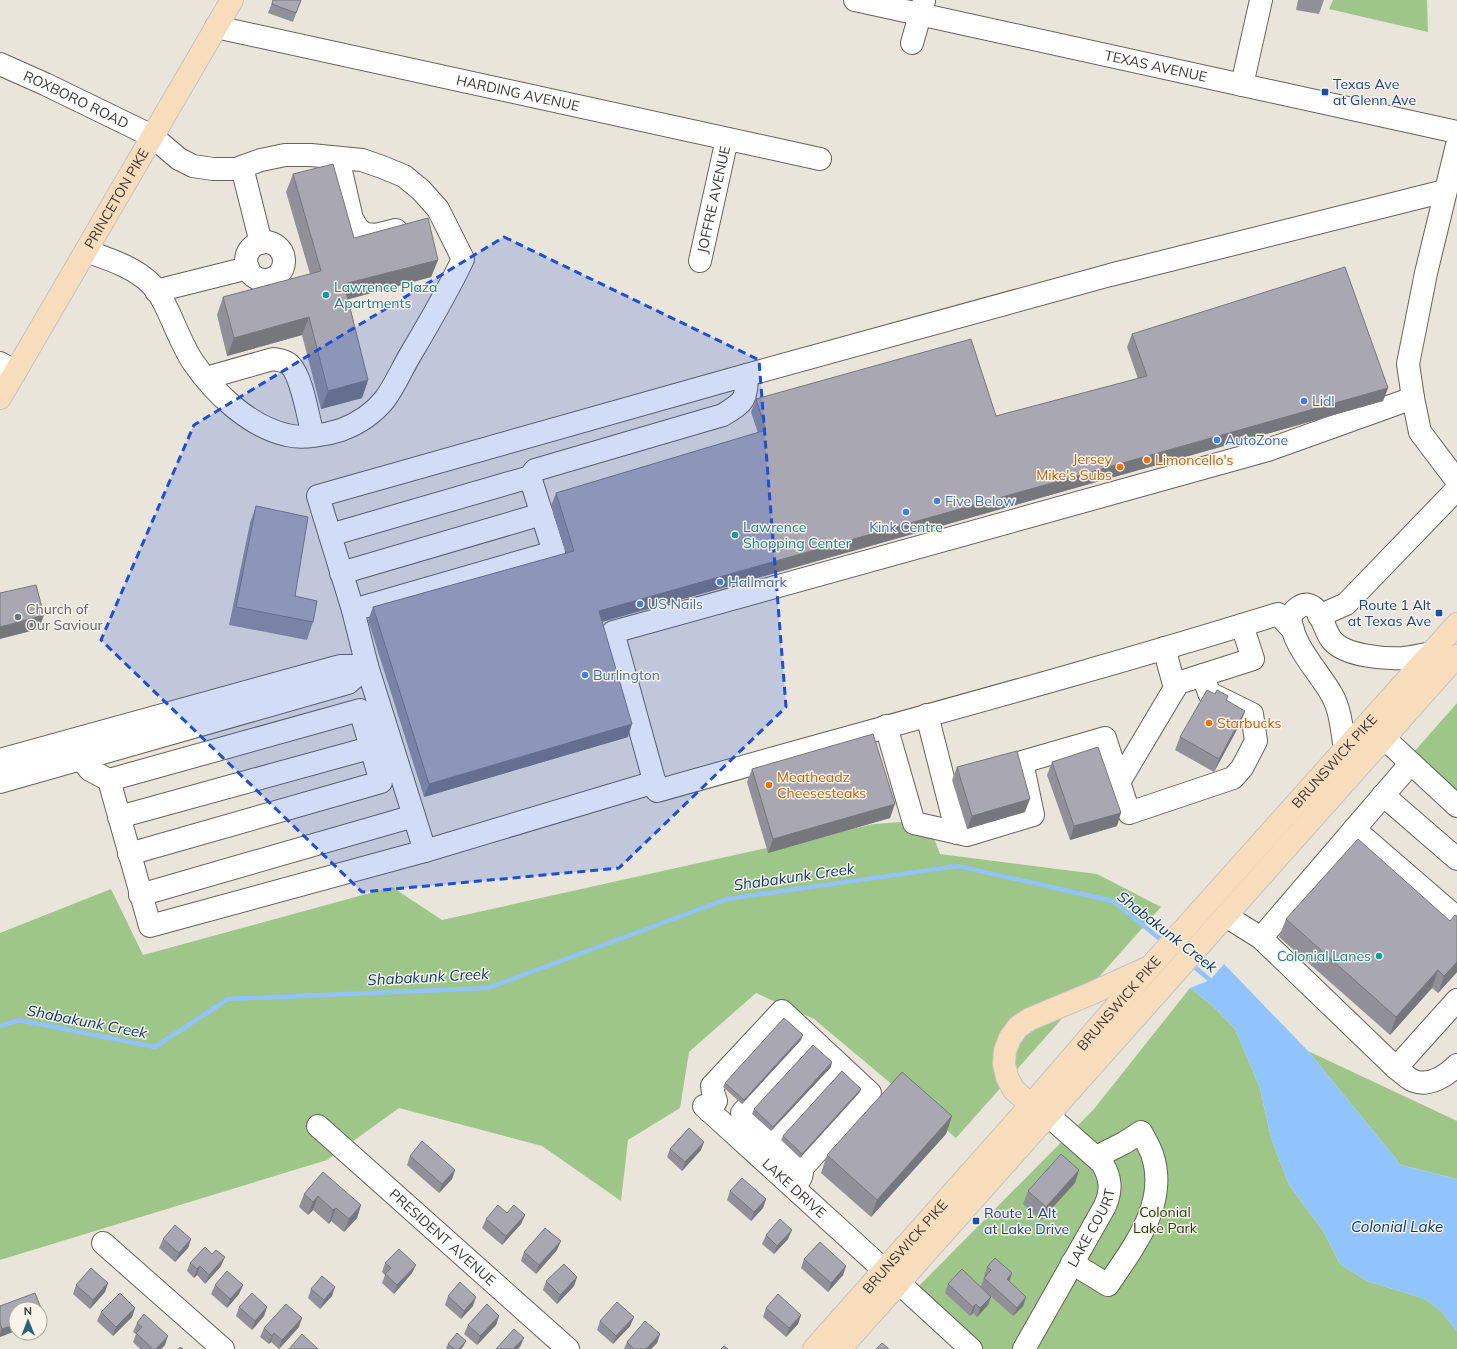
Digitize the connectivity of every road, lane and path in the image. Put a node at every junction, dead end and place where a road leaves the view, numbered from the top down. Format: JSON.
{"nodes":[{"id":1,"x":232,"y":0,"type":"edge"},
{"id":2,"x":855,"y":0,"type":"edge"},
{"id":3,"x":1261,"y":0,"type":"edge"},
{"id":4,"x":922,"y":7,"type":"edge"},
{"id":5,"x":216,"y":27,"type":"junction"},
{"id":6,"x":912,"y":43,"type":"dead end"},
{"id":7,"x":0,"y":64,"type":"edge"},
{"id":8,"x":1242,"y":85,"type":"junction"},
{"id":9,"x":1457,"y":132,"type":"edge"},
{"id":10,"x":152,"y":136,"type":"junction"},
{"id":11,"x":727,"y":139,"type":"junction"},
{"id":12,"x":1457,"y":145,"type":"edge"},
{"id":13,"x":338,"y":158,"type":"junction"},
{"id":14,"x":820,"y":159,"type":"dead end"},
{"id":15,"x":242,"y":167,"type":"junction"},
{"id":16,"x":1445,"y":191,"type":"junction"},
{"id":17,"x":442,"y":217,"type":"junction"},
{"id":18,"x":261,"y":243,"type":"junction"},
{"id":19,"x":86,"y":251,"type":"junction"},
{"id":20,"x":700,"y":261,"type":"dead end"},
{"id":21,"x":248,"y":268,"type":"junction"},
{"id":22,"x":156,"y":291,"type":"junction"},
{"id":23,"x":8,"y":368,"type":"edge"},
{"id":24,"x":747,"y":375,"type":"junction"},
{"id":25,"x":206,"y":378,"type":"junction"},
{"id":26,"x":0,"y":398,"type":"edge"},
{"id":27,"x":1413,"y":398,"type":"junction"},
{"id":28,"x":313,"y":435,"type":"junction"},
{"id":29,"x":530,"y":477,"type":"junction"},
{"id":30,"x":1457,"y":481,"type":"edge"},
{"id":31,"x":1453,"y":501,"type":"edge"},
{"id":32,"x":542,"y":514,"type":"junction"},
{"id":33,"x":330,"y":536,"type":"junction"},
{"id":34,"x":341,"y":573,"type":"junction"},
{"id":35,"x":353,"y":610,"type":"junction"},
{"id":36,"x":1319,"y":616,"type":"junction"},
{"id":37,"x":1457,"y":624,"type":"edge"},
{"id":38,"x":1242,"y":625,"type":"junction"},
{"id":39,"x":1293,"y":630,"type":"junction"},
{"id":40,"x":1164,"y":648,"type":"junction"},
{"id":41,"x":1431,"y":653,"type":"junction"},
{"id":42,"x":1457,"y":656,"type":"edge"},
{"id":43,"x":367,"y":666,"type":"junction"},
{"id":44,"x":1203,"y":675,"type":"junction"},
{"id":45,"x":1175,"y":688,"type":"junction"},
{"id":46,"x":927,"y":715,"type":"junction"},
{"id":47,"x":886,"y":726,"type":"junction"},
{"id":48,"x":1384,"y":738,"type":"junction"},
{"id":49,"x":381,"y":745,"type":"junction"},
{"id":50,"x":1345,"y":749,"type":"junction"},
{"id":51,"x":81,"y":759,"type":"junction"},
{"id":52,"x":0,"y":760,"type":"edge"},
{"id":53,"x":1411,"y":763,"type":"junction"},
{"id":54,"x":109,"y":780,"type":"junction"},
{"id":55,"x":0,"y":782,"type":"edge"},
{"id":56,"x":654,"y":782,"type":"junction"},
{"id":57,"x":1119,"y":782,"type":"junction"},
{"id":58,"x":1383,"y":795,"type":"junction"},
{"id":59,"x":1457,"y":806,"type":"edge"},
{"id":60,"x":414,"y":816,"type":"junction"},
{"id":61,"x":119,"y":817,"type":"junction"},
{"id":62,"x":1354,"y":829,"type":"junction"},
{"id":63,"x":958,"y":833,"type":"junction"},
{"id":64,"x":425,"y":850,"type":"junction"},
{"id":65,"x":129,"y":854,"type":"junction"},
{"id":66,"x":1457,"y":859,"type":"edge"},
{"id":67,"x":140,"y":895,"type":"junction"},
{"id":68,"x":1226,"y":916,"type":"junction"},
{"id":69,"x":1457,"y":918,"type":"edge"},
{"id":70,"x":1261,"y":938,"type":"junction"},
{"id":71,"x":1156,"y":961,"type":"junction"},
{"id":72,"x":1457,"y":1000,"type":"edge"},
{"id":73,"x":810,"y":1038,"type":"junction"},
{"id":74,"x":1457,"y":1065,"type":"edge"},
{"id":75,"x":841,"y":1066,"type":"junction"},
{"id":76,"x":1396,"y":1068,"type":"junction"},
{"id":77,"x":712,"y":1086,"type":"junction"},
{"id":78,"x":1040,"y":1110,"type":"junction"},
{"id":79,"x":742,"y":1113,"type":"junction"},
{"id":80,"x":318,"y":1126,"type":"dead end"},
{"id":81,"x":773,"y":1140,"type":"junction"},
{"id":82,"x":1096,"y":1157,"type":"junction"},
{"id":83,"x":798,"y":1178,"type":"junction"},
{"id":84,"x":103,"y":1243,"type":"dead end"},
{"id":85,"x":1072,"y":1263,"type":"junction"},
{"id":86,"x":891,"y":1276,"type":"junction"},
{"id":87,"x":223,"y":1349,"type":"edge"},
{"id":88,"x":568,"y":1349,"type":"edge"},
{"id":89,"x":814,"y":1349,"type":"edge"},
{"id":90,"x":840,"y":1349,"type":"edge"},
{"id":91,"x":971,"y":1349,"type":"edge"},
{"id":92,"x":1024,"y":1349,"type":"edge"}],
"edges":[{"from":1,"to":5,"type":"main road","name":"PRINCETON PIKE"},
{"from":2,"to":4,"type":"street","name":"TEXAS AVENUE"},
{"from":3,"to":8,"type":"street"},
{"from":4,"to":6,"type":"street"},
{"from":4,"to":8,"type":"street","name":"TEXAS AVENUE"},
{"from":5,"to":10,"type":"main road","name":"PRINCETON PIKE"},
{"from":5,"to":11,"type":"street","name":"HARDING AVENUE"},
{"from":7,"to":10,"type":"street","name":"ROXBORO ROAD"},
{"from":8,"to":9,"type":"street","name":"TEXAS AVENUE"},
{"from":10,"to":15,"type":"street","name":"ROXBORO ROAD"},
{"from":10,"to":19,"type":"main road","name":"PRINCETON PIKE"},
{"from":11,"to":14,"type":"street","name":"HARDING AVENUE"},
{"from":11,"to":20,"type":"street","name":"JOFFRE AVENUE"},
{"from":12,"to":16,"type":"street"},
{"from":13,"to":15,"type":"street","name":"ROXBORO ROAD"},
{"from":13,"to":17,"type":"street","name":"ROXBORO ROAD"},
{"from":13,"to":17,"type":"street"},
{"from":15,"to":18,"type":"street"},
{"from":16,"to":24,"type":"street"},
{"from":16,"to":27,"type":"street"},
{"from":17,"to":28,"type":"street","name":"ROXBORO ROAD"},
{"from":18,"to":21,"type":"street"},
{"from":18,"to":21,"type":"street"},
{"from":19,"to":22,"type":"street"},
{"from":19,"to":23,"type":"main road","name":"PRINCETON PIKE"},
{"from":21,"to":22,"type":"street"},
{"from":22,"to":25,"type":"street"},
{"from":23,"to":26,"type":"main road","name":"PRINCETON PIKE"},
{"from":24,"to":29,"type":"street"},
{"from":24,"to":33,"type":"street"},
{"from":25,"to":28,"type":"street"},
{"from":25,"to":28,"type":"street"},
{"from":27,"to":30,"type":"street"},
{"from":27,"to":56,"type":"street"},
{"from":29,"to":32,"type":"street"},
{"from":29,"to":33,"type":"street"},
{"from":31,"to":36,"type":"street"},
{"from":32,"to":34,"type":"street"},
{"from":32,"to":35,"type":"street"},
{"from":33,"to":34,"type":"street"},
{"from":34,"to":35,"type":"street"},
{"from":35,"to":43,"type":"street"},
{"from":36,"to":39,"type":"street"},
{"from":36,"to":41,"type":"street"},
{"from":37,"to":41,"type":"main road","name":"BRUNSWICK PIKE"},
{"from":38,"to":39,"type":"street"},
{"from":38,"to":40,"type":"street"},
{"from":38,"to":44,"type":"street"},
{"from":39,"to":50,"type":"street"},
{"from":40,"to":45,"type":"street"},
{"from":40,"to":46,"type":"street"},
{"from":41,"to":50,"type":"main road","name":"BRUNSWICK PIKE"},
{"from":42,"to":48,"type":"main road","name":"BRUNSWICK PIKE"},
{"from":43,"to":49,"type":"street"},
{"from":43,"to":51,"type":"street"},
{"from":43,"to":52,"type":"street"},
{"from":44,"to":45,"type":"street"},
{"from":44,"to":57,"type":"street"},
{"from":45,"to":57,"type":"street"},
{"from":46,"to":47,"type":"street"},
{"from":46,"to":63,"type":"street"},
{"from":47,"to":56,"type":"street"},
{"from":47,"to":63,"type":"street"},
{"from":48,"to":53,"type":"street"},
{"from":48,"to":68,"type":"main road","name":"BRUNSWICK PIKE"},
{"from":49,"to":54,"type":"street"},
{"from":49,"to":60,"type":"street"},
{"from":49,"to":61,"type":"street"},
{"from":49,"to":65,"type":"street"},
{"from":50,"to":71,"type":"main road","name":"BRUNSWICK PIKE"},
{"from":51,"to":54,"type":"street"},
{"from":51,"to":55,"type":"street"},
{"from":53,"to":58,"type":"street"},
{"from":53,"to":59,"type":"street"},
{"from":54,"to":61,"type":"street"},
{"from":56,"to":64,"type":"street"},
{"from":57,"to":63,"type":"street"},
{"from":58,"to":62,"type":"street"},
{"from":58,"to":66,"type":"street"},
{"from":60,"to":64,"type":"street"},
{"from":60,"to":67,"type":"street"},
{"from":61,"to":65,"type":"street"},
{"from":62,"to":69,"type":"street"},
{"from":62,"to":70,"type":"street"},
{"from":64,"to":67,"type":"street"},
{"from":65,"to":67,"type":"street"},
{"from":68,"to":70,"type":"street"},
{"from":68,"to":78,"type":"main road","name":"BRUNSWICK PIKE"},
{"from":70,"to":76,"type":"street"},
{"from":71,"to":78,"type":"main road","name":"BRUNSWICK PIKE"},
{"from":71,"to":78,"type":"main road"},
{"from":72,"to":76,"type":"street"},
{"from":73,"to":75,"type":"street"},
{"from":73,"to":77,"type":"street"},
{"from":73,"to":79,"type":"street"},
{"from":74,"to":76,"type":"street"},
{"from":75,"to":81,"type":"street"},
{"from":75,"to":83,"type":"street"},
{"from":77,"to":79,"type":"street"},
{"from":77,"to":83,"type":"street","name":"LAKE DRIVE"},
{"from":78,"to":82,"type":"street","name":"LAKE COURT"},
{"from":78,"to":86,"type":"main road","name":"BRUNSWICK PIKE"},
{"from":79,"to":81,"type":"street"},
{"from":80,"to":88,"type":"street","name":"PRESIDENT AVENUE"},
{"from":81,"to":83,"type":"street"},
{"from":82,"to":85,"type":"street","name":"LAKE COURT"},
{"from":82,"to":85,"type":"street"},
{"from":83,"to":86,"type":"street","name":"LAKE DRIVE"},
{"from":84,"to":87,"type":"street"},
{"from":85,"to":92,"type":"street","name":"LAKE COURT"},
{"from":86,"to":89,"type":"main road","name":"BRUNSWICK PIKE"},
{"from":86,"to":90,"type":"main road","name":"BRUNSWICK PIKE"},
{"from":86,"to":91,"type":"street","name":"LAKE DRIVE"}]}
